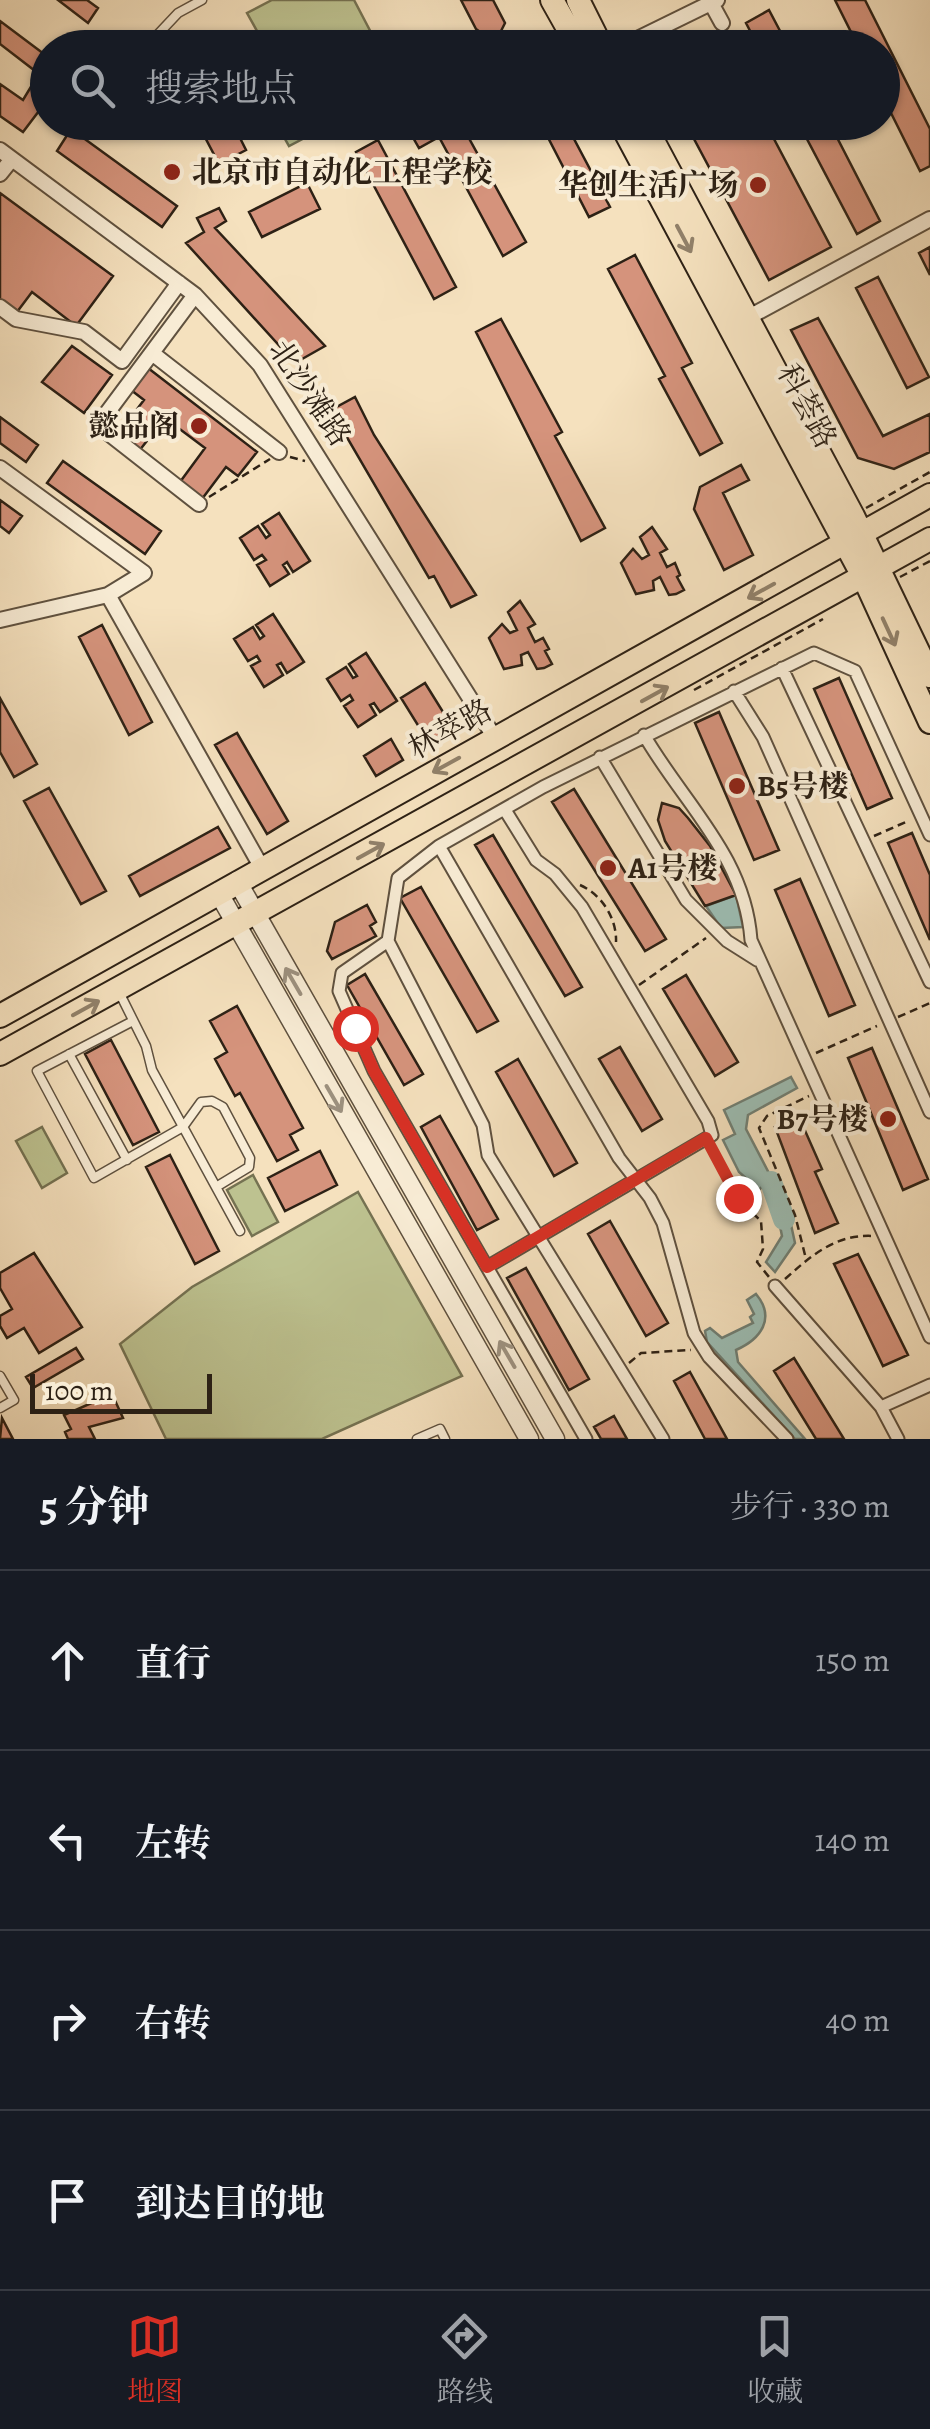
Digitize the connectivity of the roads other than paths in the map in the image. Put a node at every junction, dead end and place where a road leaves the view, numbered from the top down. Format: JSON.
{"nodes":[{"id":1,"x":202,"y":0,"type":"edge"},
{"id":2,"x":552,"y":0,"type":"edge"},
{"id":3,"x":578,"y":0,"type":"edge"},
{"id":4,"x":714,"y":1,"type":"edge"},
{"id":5,"x":722,"y":23,"type":"dead end"},
{"id":6,"x":162,"y":30,"type":"edge"},
{"id":7,"x":569,"y":30,"type":"edge"},
{"id":8,"x":593,"y":30,"type":"edge"},
{"id":9,"x":655,"y":30,"type":"edge"},
{"id":10,"x":630,"y":140,"type":"edge"},
{"id":11,"x":653,"y":140,"type":"edge"},
{"id":12,"x":6,"y":154,"type":"edge"},
{"id":13,"x":0,"y":174,"type":"edge"},
{"id":14,"x":930,"y":220,"type":"edge"},
{"id":15,"x":179,"y":282,"type":"junction"},
{"id":16,"x":195,"y":296,"type":"junction"},
{"id":17,"x":0,"y":307,"type":"edge"},
{"id":18,"x":749,"y":317,"type":"junction"},
{"id":19,"x":152,"y":353,"type":"junction"},
{"id":20,"x":280,"y":452,"type":"road end"},
{"id":21,"x":0,"y":468,"type":"edge"},
{"id":22,"x":922,"y":499,"type":"edge"},
{"id":23,"x":199,"y":504,"type":"road end"},
{"id":24,"x":930,"y":536,"type":"edge"},
{"id":25,"x":854,"y":539,"type":"junction"},
{"id":26,"x":802,"y":569,"type":"junction"},
{"id":27,"x":872,"y":573,"type":"junction"},
{"id":28,"x":108,"y":595,"type":"junction"},
{"id":29,"x":819,"y":603,"type":"junction"},
{"id":30,"x":0,"y":620,"type":"edge"},
{"id":31,"x":782,"y":668,"type":"junction"},
{"id":32,"x":930,"y":676,"type":"edge"},
{"id":33,"x":734,"y":691,"type":"junction"},
{"id":34,"x":930,"y":722,"type":"edge"},
{"id":35,"x":644,"y":735,"type":"junction"},
{"id":36,"x":494,"y":738,"type":"junction"},
{"id":37,"x":600,"y":757,"type":"junction"},
{"id":38,"x":505,"y":810,"type":"junction"},
{"id":39,"x":930,"y":834,"type":"edge"},
{"id":40,"x":439,"y":846,"type":"junction"},
{"id":41,"x":262,"y":868,"type":"junction"},
{"id":42,"x":228,"y":887,"type":"junction"},
{"id":43,"x":176,"y":916,"type":"junction"},
{"id":44,"x":246,"y":921,"type":"junction"},
{"id":45,"x":388,"y":941,"type":"junction"},
{"id":46,"x":194,"y":949,"type":"junction"},
{"id":47,"x":760,"y":962,"type":"junction"},
{"id":48,"x":930,"y":982,"type":"edge"},
{"id":49,"x":118,"y":990,"type":"junction"},
{"id":50,"x":0,"y":1016,"type":"edge"},
{"id":51,"x":133,"y":1021,"type":"junction"},
{"id":52,"x":0,"y":1054,"type":"edge"},
{"id":53,"x":70,"y":1054,"type":"junction"},
{"id":54,"x":930,"y":1112,"type":"edge"},
{"id":55,"x":184,"y":1128,"type":"junction"},
{"id":56,"x":127,"y":1160,"type":"junction"},
{"id":57,"x":636,"y":1178,"type":"junction"},
{"id":58,"x":216,"y":1187,"type":"junction"},
{"id":59,"x":240,"y":1231,"type":"dead end"},
{"id":60,"x":487,"y":1267,"type":"junction"},
{"id":61,"x":776,"y":1286,"type":"road end"},
{"id":62,"x":930,"y":1337,"type":"edge"},
{"id":63,"x":0,"y":1376,"type":"edge"},
{"id":64,"x":930,"y":1385,"type":"edge"},
{"id":65,"x":880,"y":1407,"type":"junction"},
{"id":66,"x":0,"y":1408,"type":"edge"},
{"id":67,"x":416,"y":1439,"type":"edge"},
{"id":68,"x":444,"y":1439,"type":"edge"},
{"id":69,"x":529,"y":1439,"type":"edge"},
{"id":70,"x":555,"y":1439,"type":"edge"},
{"id":71,"x":586,"y":1439,"type":"edge"},
{"id":72,"x":663,"y":1439,"type":"edge"},
{"id":73,"x":786,"y":1439,"type":"edge"},
{"id":74,"x":898,"y":1439,"type":"edge"}],
"edges":[{"from":1,"to":6,"type":"lane"},
{"from":2,"to":7,"type":"main road"},
{"from":3,"to":8,"type":"main road"},
{"from":4,"to":5,"type":"street"},
{"from":4,"to":9,"type":"street"},
{"from":10,"to":25,"type":"main road","name":"科荟路","one_way":true},
{"from":11,"to":18,"type":"main road","name":"科荟路"},
{"from":12,"to":13,"type":"street"},
{"from":12,"to":15,"type":"street","name":"北沙滩路"},
{"from":14,"to":18,"type":"street"},
{"from":15,"to":16,"type":"street","name":"北沙滩路"},
{"from":15,"to":17,"type":"street"},
{"from":16,"to":19,"type":"street"},
{"from":16,"to":36,"type":"street","name":"北沙滩路"},
{"from":18,"to":25,"type":"main road","name":"科荟路"},
{"from":19,"to":20,"type":"street"},
{"from":19,"to":23,"type":"street"},
{"from":21,"to":28,"type":"street"},
{"from":22,"to":24,"type":"main road"},
{"from":22,"to":25,"type":"main road","name":"林萃路"},
{"from":24,"to":27,"type":"main road"},
{"from":25,"to":26,"type":"main road","name":"林萃路"},
{"from":25,"to":27,"type":"main road","name":"科荟路"},
{"from":26,"to":29,"type":"main road"},
{"from":26,"to":36,"type":"main road","name":"林萃路","one_way":true},
{"from":27,"to":29,"type":"main road"},
{"from":27,"to":32,"type":"main road","name":"科荟路"},
{"from":27,"to":34,"type":"main road","name":"科荟路","one_way":true},
{"from":28,"to":30,"type":"street"},
{"from":28,"to":41,"type":"street"},
{"from":44,"to":29,"type":"main road","one_way":true},
{"from":31,"to":33,"type":"street"},
{"from":31,"to":39,"type":"street"},
{"from":31,"to":48,"type":"street"},
{"from":33,"to":35,"type":"street"},
{"from":33,"to":54,"type":"street"},
{"from":35,"to":37,"type":"street"},
{"from":35,"to":47,"type":"street"},
{"from":36,"to":41,"type":"main road","name":"林萃路","one_way":true},
{"from":37,"to":38,"type":"street"},
{"from":37,"to":47,"type":"street"},
{"from":38,"to":40,"type":"street"},
{"from":38,"to":57,"type":"street"},
{"from":40,"to":45,"type":"street"},
{"from":40,"to":57,"type":"street"},
{"from":41,"to":42,"type":"main road","name":"林萃路"},
{"from":42,"to":43,"type":"main road","name":"林萃路"},
{"from":42,"to":44,"type":"street"},
{"from":43,"to":46,"type":"main road"},
{"from":43,"to":50,"type":"main road","name":"林萃路"},
{"from":44,"to":46,"type":"main road"},
{"from":44,"to":69,"type":"street","one_way":true},
{"from":70,"to":44,"type":"street","one_way":true},
{"from":45,"to":60,"type":"street"},
{"from":45,"to":72,"type":"street"},
{"from":46,"to":49,"type":"main road"},
{"from":47,"to":62,"type":"street"},
{"from":49,"to":51,"type":"lane"},
{"from":52,"to":49,"type":"main road","one_way":true},
{"from":51,"to":53,"type":"lane"},
{"from":51,"to":55,"type":"lane"},
{"from":53,"to":56,"type":"lane"},
{"from":53,"to":56,"type":"lane"},
{"from":55,"to":56,"type":"lane"},
{"from":55,"to":58,"type":"lane"},
{"from":55,"to":58,"type":"lane"},
{"from":57,"to":60,"type":"street"},
{"from":57,"to":73,"type":"street"},
{"from":58,"to":59,"type":"lane"},
{"from":60,"to":71,"type":"street"},
{"from":61,"to":65,"type":"street"},
{"from":63,"to":66,"type":"lane"},
{"from":64,"to":65,"type":"street"},
{"from":65,"to":74,"type":"street"},
{"from":67,"to":68,"type":"lane"}]}
